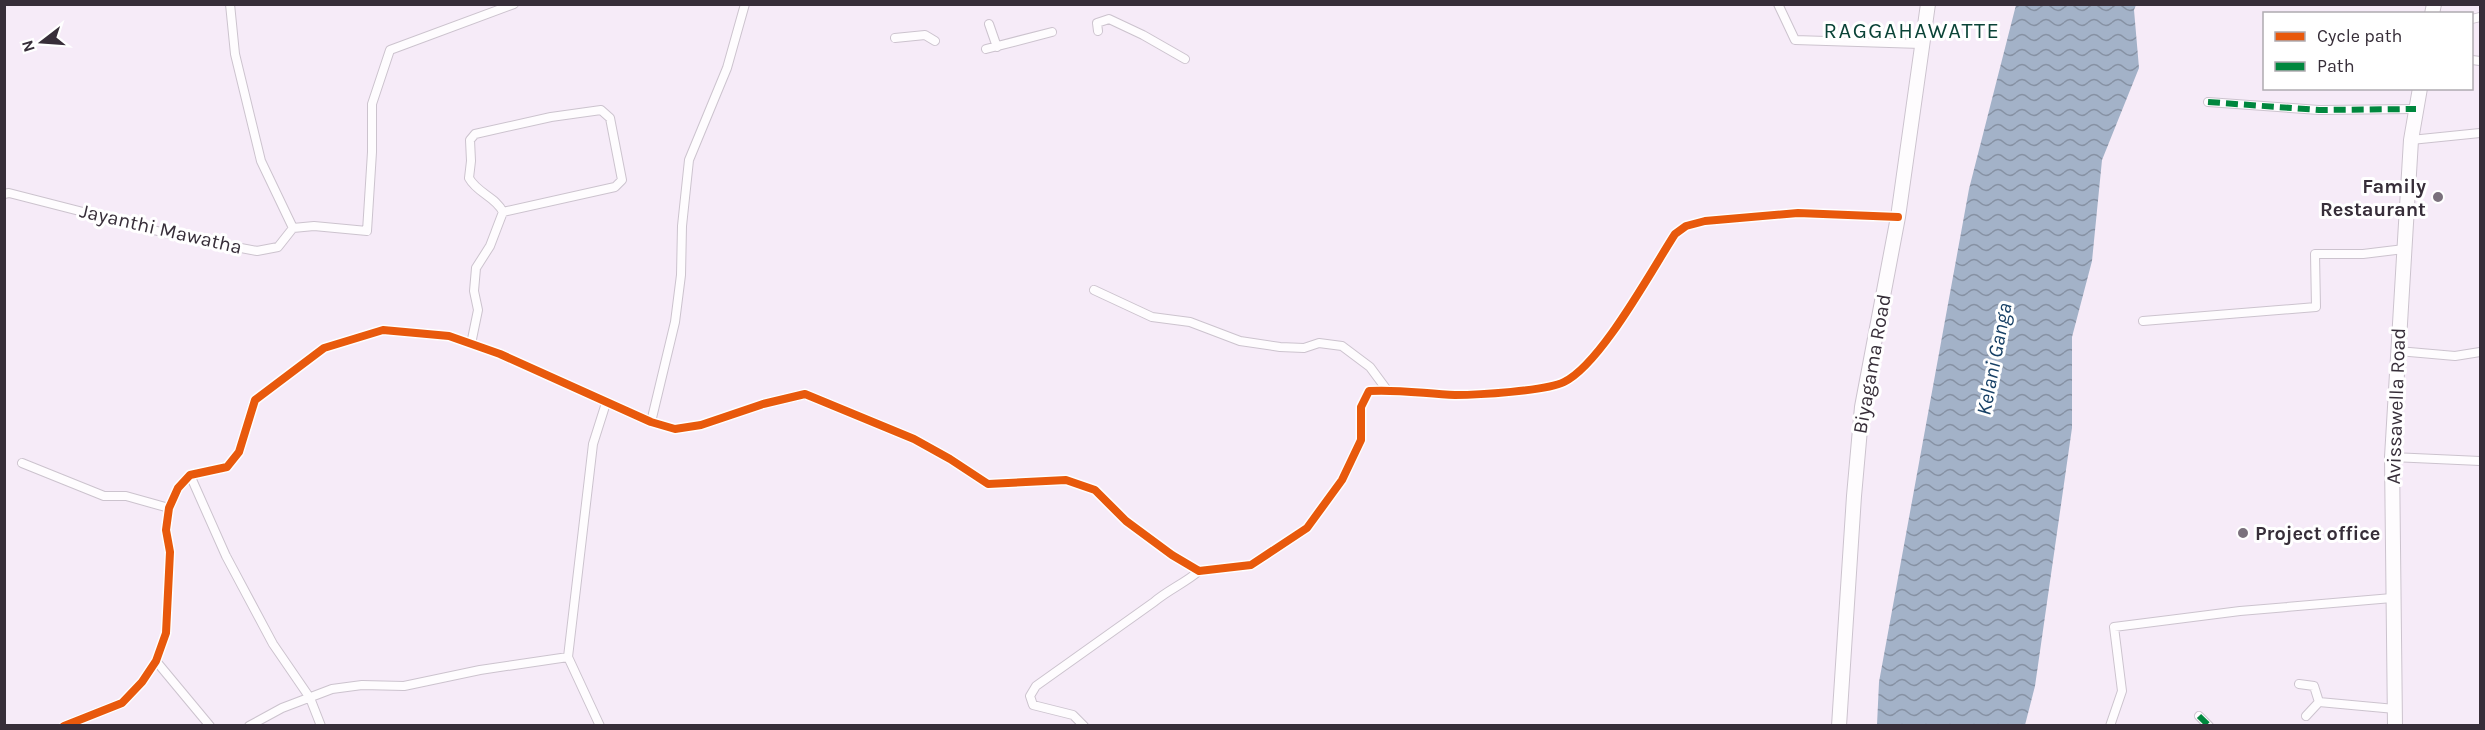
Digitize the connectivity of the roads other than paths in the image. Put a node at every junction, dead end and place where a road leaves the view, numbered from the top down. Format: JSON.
{"nodes":[{"id":1,"x":230,"y":4,"type":"edge"},
{"id":2,"x":514,"y":4,"type":"edge"},
{"id":3,"x":745,"y":4,"type":"edge"},
{"id":4,"x":1778,"y":4,"type":"edge"},
{"id":5,"x":1928,"y":4,"type":"edge"},
{"id":6,"x":989,"y":24,"type":"dead end"},
{"id":7,"x":1098,"y":31,"type":"dead end"},
{"id":8,"x":1052,"y":32,"type":"dead end"},
{"id":9,"x":895,"y":38,"type":"dead end"},
{"id":10,"x":934,"y":41,"type":"dead end"},
{"id":11,"x":1921,"y":44,"type":"junction"},
{"id":12,"x":997,"y":47,"type":"junction"},
{"id":13,"x":986,"y":50,"type":"dead end"},
{"id":14,"x":1185,"y":59,"type":"dead end"},
{"id":15,"x":2420,"y":90,"type":"edge"},
{"id":16,"x":2208,"y":102,"type":"dead end"},
{"id":17,"x":2416,"y":109,"type":"junction"},
{"id":18,"x":2481,"y":134,"type":"edge"},
{"id":19,"x":2411,"y":140,"type":"junction"},
{"id":20,"x":4,"y":194,"type":"edge"},
{"id":21,"x":503,"y":212,"type":"junction"},
{"id":22,"x":1899,"y":217,"type":"junction"},
{"id":23,"x":293,"y":228,"type":"junction"},
{"id":24,"x":2404,"y":249,"type":"junction"},
{"id":25,"x":1094,"y":290,"type":"dead end"},
{"id":26,"x":2143,"y":321,"type":"dead end"},
{"id":27,"x":471,"y":344,"type":"junction"},
{"id":28,"x":2398,"y":351,"type":"junction"},
{"id":29,"x":2481,"y":352,"type":"edge"},
{"id":30,"x":1387,"y":390,"type":"junction"},
{"id":31,"x":606,"y":403,"type":"junction"},
{"id":32,"x":651,"y":422,"type":"junction"},
{"id":33,"x":2392,"y":457,"type":"junction"},
{"id":34,"x":2481,"y":460,"type":"edge"},
{"id":35,"x":22,"y":463,"type":"dead end"},
{"id":36,"x":190,"y":475,"type":"junction"},
{"id":37,"x":169,"y":508,"type":"junction"},
{"id":38,"x":1199,"y":571,"type":"junction"},
{"id":39,"x":2392,"y":598,"type":"junction"},
{"id":40,"x":568,"y":657,"type":"junction"},
{"id":41,"x":156,"y":661,"type":"junction"},
{"id":42,"x":2299,"y":684,"type":"dead end"},
{"id":43,"x":310,"y":698,"type":"junction"},
{"id":44,"x":2319,"y":702,"type":"junction"},
{"id":45,"x":2395,"y":709,"type":"junction"},
{"id":46,"x":2199,"y":716,"type":"dead end"},
{"id":47,"x":2306,"y":716,"type":"dead end"},
{"id":48,"x":64,"y":726,"type":"edge"},
{"id":49,"x":210,"y":726,"type":"edge"},
{"id":50,"x":249,"y":726,"type":"edge"},
{"id":51,"x":321,"y":726,"type":"edge"},
{"id":52,"x":600,"y":726,"type":"edge"},
{"id":53,"x":1084,"y":726,"type":"edge"},
{"id":54,"x":1839,"y":726,"type":"edge"},
{"id":55,"x":2110,"y":726,"type":"edge"},
{"id":56,"x":2209,"y":726,"type":"edge"},
{"id":57,"x":2395,"y":726,"type":"edge"}],
"edges":[{"from":1,"to":23,"type":"street"},
{"from":2,"to":23,"type":"street"},
{"from":3,"to":32,"type":"street"},
{"from":4,"to":11,"type":"street"},
{"from":5,"to":11,"type":"main road","name":"Biyagama Road"},
{"from":6,"to":12,"type":"street"},
{"from":7,"to":14,"type":"street"},
{"from":8,"to":12,"type":"street"},
{"from":9,"to":10,"type":"street"},
{"from":11,"to":22,"type":"main road","name":"Biyagama Road"},
{"from":12,"to":13,"type":"street"},
{"from":15,"to":17,"type":"main road","name":"Avissawella Road"},
{"from":16,"to":17,"type":"street"},
{"from":17,"to":19,"type":"main road","name":"Avissawella Road"},
{"from":18,"to":19,"type":"street"},
{"from":19,"to":24,"type":"main road","name":"Avissawella Road"},
{"from":20,"to":23,"type":"street","name":"Jayanthi Mawatha"},
{"from":21,"to":21,"type":"street"},
{"from":21,"to":27,"type":"street"},
{"from":22,"to":30,"type":"street"},
{"from":22,"to":54,"type":"main road","name":"Biyagama Road"},
{"from":24,"to":26,"type":"street"},
{"from":24,"to":28,"type":"main road","name":"Avissawella Road"},
{"from":25,"to":30,"type":"street"},
{"from":27,"to":31,"type":"street"},
{"from":27,"to":36,"type":"street"},
{"from":28,"to":29,"type":"street"},
{"from":28,"to":33,"type":"main road","name":"Avissawella Road"},
{"from":30,"to":38,"type":"street"},
{"from":31,"to":32,"type":"street"},
{"from":31,"to":40,"type":"street"},
{"from":32,"to":38,"type":"street"},
{"from":33,"to":34,"type":"street"},
{"from":33,"to":39,"type":"main road","name":"Avissawella Road"},
{"from":35,"to":37,"type":"street"},
{"from":36,"to":37,"type":"street"},
{"from":36,"to":43,"type":"street"},
{"from":37,"to":41,"type":"street"},
{"from":38,"to":53,"type":"street"},
{"from":39,"to":45,"type":"main road","name":"Avissawella Road"},
{"from":39,"to":55,"type":"street"},
{"from":40,"to":43,"type":"street"},
{"from":40,"to":52,"type":"street"},
{"from":41,"to":48,"type":"street"},
{"from":41,"to":49,"type":"street"},
{"from":42,"to":44,"type":"street"},
{"from":43,"to":50,"type":"street"},
{"from":43,"to":51,"type":"street"},
{"from":44,"to":45,"type":"street"},
{"from":44,"to":47,"type":"street"},
{"from":45,"to":57,"type":"main road","name":"Avissawella Road"},
{"from":46,"to":56,"type":"street"}]}
